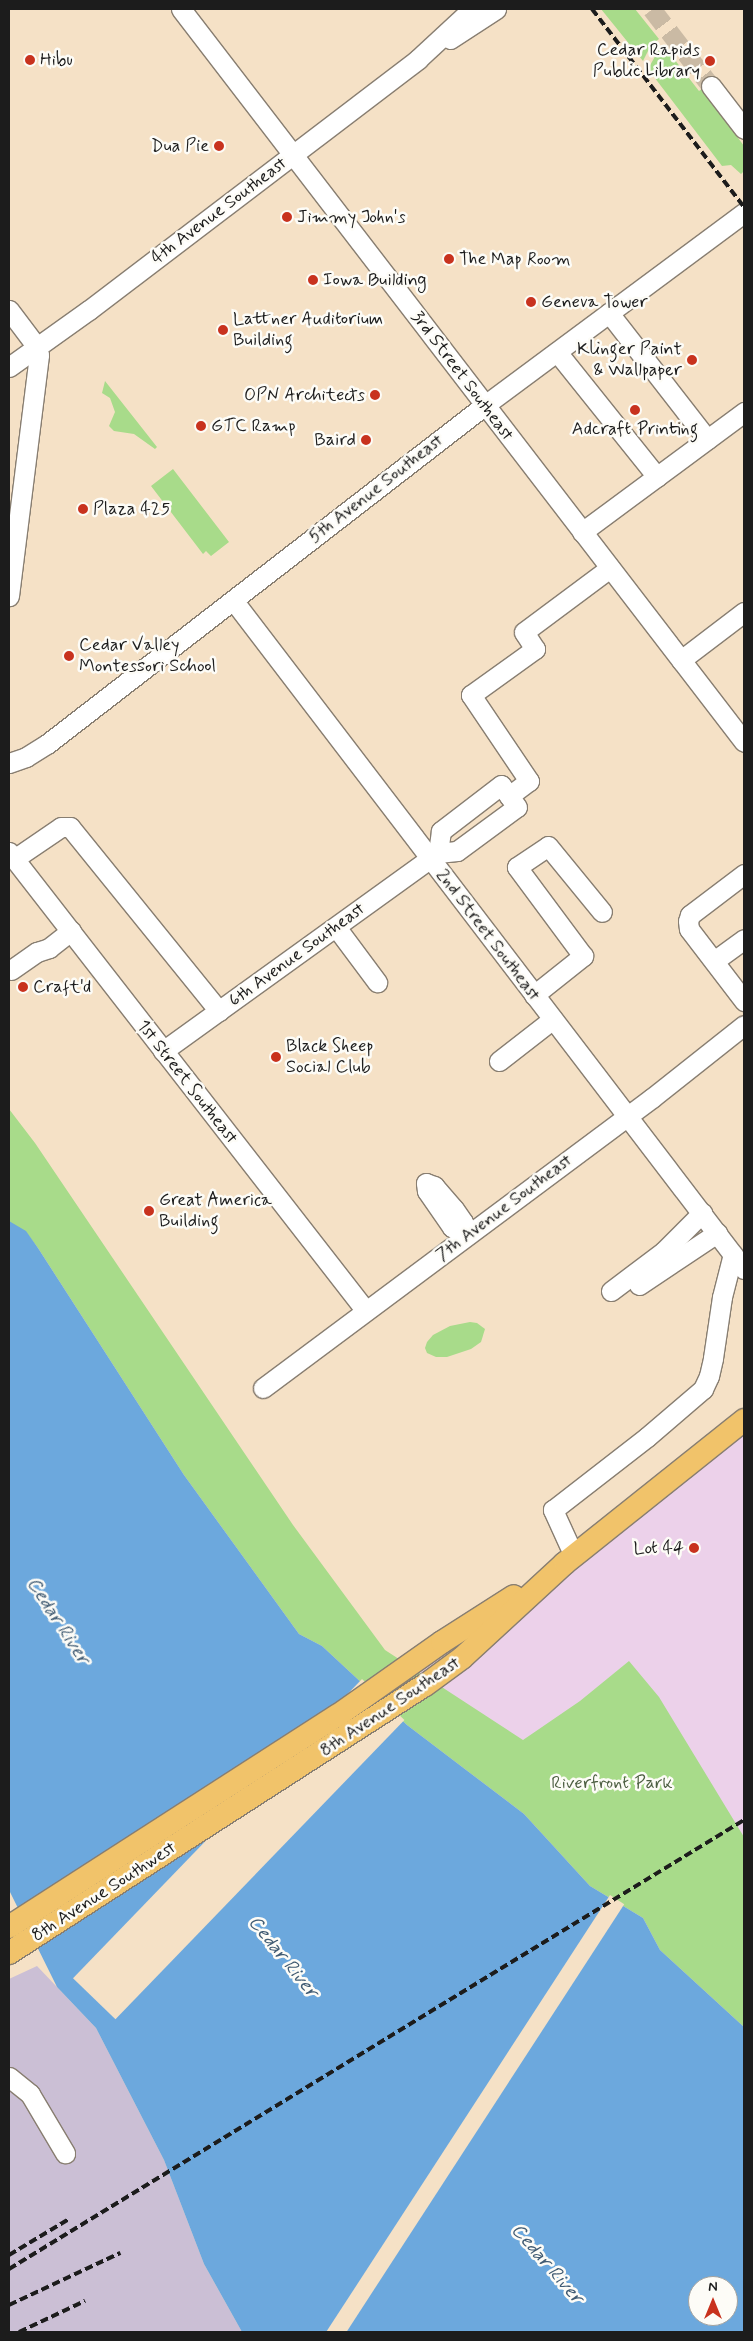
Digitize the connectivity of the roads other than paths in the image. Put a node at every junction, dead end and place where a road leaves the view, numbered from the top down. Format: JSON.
{"nodes":[{"id":1,"x":181,"y":9,"type":"edge"},
{"id":2,"x":472,"y":9,"type":"edge"},
{"id":3,"x":496,"y":9,"type":"edge"},
{"id":4,"x":427,"y":52,"type":"junction"},
{"id":5,"x":711,"y":86,"type":"tunnel mouth"},
{"id":6,"x":744,"y":130,"type":"edge"},
{"id":7,"x":292,"y":155,"type":"junction"},
{"id":8,"x":744,"y":213,"type":"edge"},
{"id":9,"x":9,"y":310,"type":"edge"},
{"id":10,"x":609,"y":313,"type":"junction"},
{"id":11,"x":37,"y":347,"type":"junction"},
{"id":12,"x":557,"y":352,"type":"junction"},
{"id":13,"x":9,"y":367,"type":"edge"},
{"id":14,"x":485,"y":405,"type":"junction"},
{"id":15,"x":744,"y":412,"type":"edge"},
{"id":16,"x":708,"y":439,"type":"junction"},
{"id":17,"x":657,"y":477,"type":"junction"},
{"id":18,"x":582,"y":532,"type":"junction"},
{"id":19,"x":610,"y":568,"type":"junction"},
{"id":20,"x":9,"y":596,"type":"edge"},
{"id":21,"x":233,"y":600,"type":"junction"},
{"id":22,"x":744,"y":612,"type":"edge"},
{"id":23,"x":681,"y":660,"type":"junction"},
{"id":24,"x":744,"y":742,"type":"edge"},
{"id":25,"x":9,"y":763,"type":"edge"},
{"id":26,"x":509,"y":796,"type":"junction"},
{"id":27,"x":12,"y":855,"type":"edge"},
{"id":28,"x":434,"y":856,"type":"junction"},
{"id":29,"x":744,"y":874,"type":"edge"},
{"id":30,"x":602,"y":912,"type":"dead end"},
{"id":31,"x":336,"y":927,"type":"junction"},
{"id":32,"x":71,"y":931,"type":"junction"},
{"id":33,"x":744,"y":939,"type":"edge"},
{"id":34,"x":714,"y":961,"type":"junction"},
{"id":35,"x":15,"y":975,"type":"dead end"},
{"id":36,"x":376,"y":982,"type":"dead end"},
{"id":37,"x":534,"y":995,"type":"junction"},
{"id":38,"x":744,"y":1001,"type":"edge"},
{"id":39,"x":220,"y":1010,"type":"junction"},
{"id":40,"x":553,"y":1019,"type":"junction"},
{"id":41,"x":744,"y":1025,"type":"edge"},
{"id":42,"x":163,"y":1051,"type":"junction"},
{"id":43,"x":499,"y":1061,"type":"dead end"},
{"id":44,"x":627,"y":1116,"type":"junction"},
{"id":45,"x":702,"y":1213,"type":"junction"},
{"id":46,"x":717,"y":1233,"type":"junction"},
{"id":47,"x":733,"y":1254,"type":"junction"},
{"id":48,"x":744,"y":1269,"type":"edge"},
{"id":49,"x":366,"y":1311,"type":"junction"},
{"id":50,"x":263,"y":1388,"type":"dead end"},
{"id":51,"x":744,"y":1420,"type":"edge"},
{"id":52,"x":570,"y":1559,"type":"junction"},
{"id":53,"x":187,"y":1811,"type":"joint"},
{"id":54,"x":200,"y":1832,"type":"joint"},
{"id":55,"x":9,"y":1927,"type":"edge"},
{"id":56,"x":9,"y":1953,"type":"edge"},
{"id":57,"x":9,"y":2077,"type":"edge"},
{"id":58,"x":65,"y":2153,"type":"dead end"}],
"edges":[{"from":1,"to":7,"type":"street","name":"3rd Street Southeast"},
{"from":2,"to":4,"type":"street","name":"4th Avenue Southeast"},
{"from":3,"to":4,"type":"street","name":"4th Avenue Southeast"},
{"from":4,"to":7,"type":"street","name":"4th Avenue Southeast"},
{"from":5,"to":6,"type":"street"},
{"from":7,"to":11,"type":"street","name":"4th Avenue Southeast"},
{"from":7,"to":14,"type":"street","name":"3rd Street Southeast"},
{"from":8,"to":10,"type":"street","name":"5th Avenue Southeast"},
{"from":9,"to":11,"type":"street"},
{"from":10,"to":12,"type":"street","name":"5th Avenue Southeast"},
{"from":10,"to":16,"type":"street"},
{"from":11,"to":13,"type":"street","name":"4th Avenue Southeast"},
{"from":11,"to":20,"type":"street"},
{"from":12,"to":14,"type":"street","name":"5th Avenue Southeast"},
{"from":12,"to":17,"type":"street"},
{"from":14,"to":18,"type":"street","name":"3rd Street Southeast"},
{"from":14,"to":21,"type":"street","name":"5th Avenue Southeast"},
{"from":15,"to":16,"type":"street"},
{"from":16,"to":17,"type":"street"},
{"from":17,"to":18,"type":"street"},
{"from":18,"to":19,"type":"street","name":"3rd Street Southeast"},
{"from":19,"to":23,"type":"street","name":"3rd Street Southeast"},
{"from":19,"to":26,"type":"street"},
{"from":21,"to":25,"type":"street","name":"5th Avenue Southeast"},
{"from":21,"to":28,"type":"street","name":"2nd Street Southeast"},
{"from":22,"to":23,"type":"street"},
{"from":23,"to":24,"type":"street","name":"3rd Street Southeast"},
{"from":26,"to":28,"type":"street"},
{"from":26,"to":28,"type":"street"},
{"from":27,"to":32,"type":"street","name":"1st Street Southeast"},
{"from":27,"to":39,"type":"street"},
{"from":28,"to":31,"type":"street","name":"6th Avenue Southeast"},
{"from":28,"to":37,"type":"street","name":"2nd Street Southeast"},
{"from":29,"to":34,"type":"street"},
{"from":30,"to":37,"type":"street"},
{"from":31,"to":36,"type":"street"},
{"from":31,"to":39,"type":"street","name":"6th Avenue Southeast"},
{"from":32,"to":35,"type":"street"},
{"from":32,"to":42,"type":"street","name":"1st Street Southeast"},
{"from":33,"to":34,"type":"street"},
{"from":34,"to":38,"type":"street"},
{"from":37,"to":40,"type":"street","name":"2nd Street Southeast"},
{"from":39,"to":42,"type":"street","name":"6th Avenue Southeast"},
{"from":40,"to":43,"type":"street"},
{"from":40,"to":44,"type":"street","name":"2nd Street Southeast"},
{"from":41,"to":44,"type":"street","name":"7th Avenue Southeast"},
{"from":42,"to":49,"type":"street","name":"1st Street Southeast"},
{"from":44,"to":45,"type":"street","name":"2nd Street Southeast"},
{"from":44,"to":49,"type":"street","name":"7th Avenue Southeast"},
{"from":45,"to":46,"type":"street","name":"2nd Street Southeast"},
{"from":45,"to":46,"type":"street"},
{"from":46,"to":47,"type":"street","name":"2nd Street Southeast"},
{"from":47,"to":48,"type":"street","name":"2nd Street Southeast"},
{"from":47,"to":52,"type":"street"},
{"from":49,"to":50,"type":"street","name":"7th Avenue Southeast"},
{"from":51,"to":52,"type":"main road","name":"8th Avenue Southeast"},
{"from":52,"to":53,"type":"main road","name":"8th Avenue Southeast"},
{"from":52,"to":54,"type":"main road","name":"8th Avenue Southeast"},
{"from":53,"to":55,"type":"main road","name":"8th Avenue Southwest"},
{"from":54,"to":56,"type":"main road","name":"8th Avenue Southwest"},
{"from":57,"to":58,"type":"street"}]}
